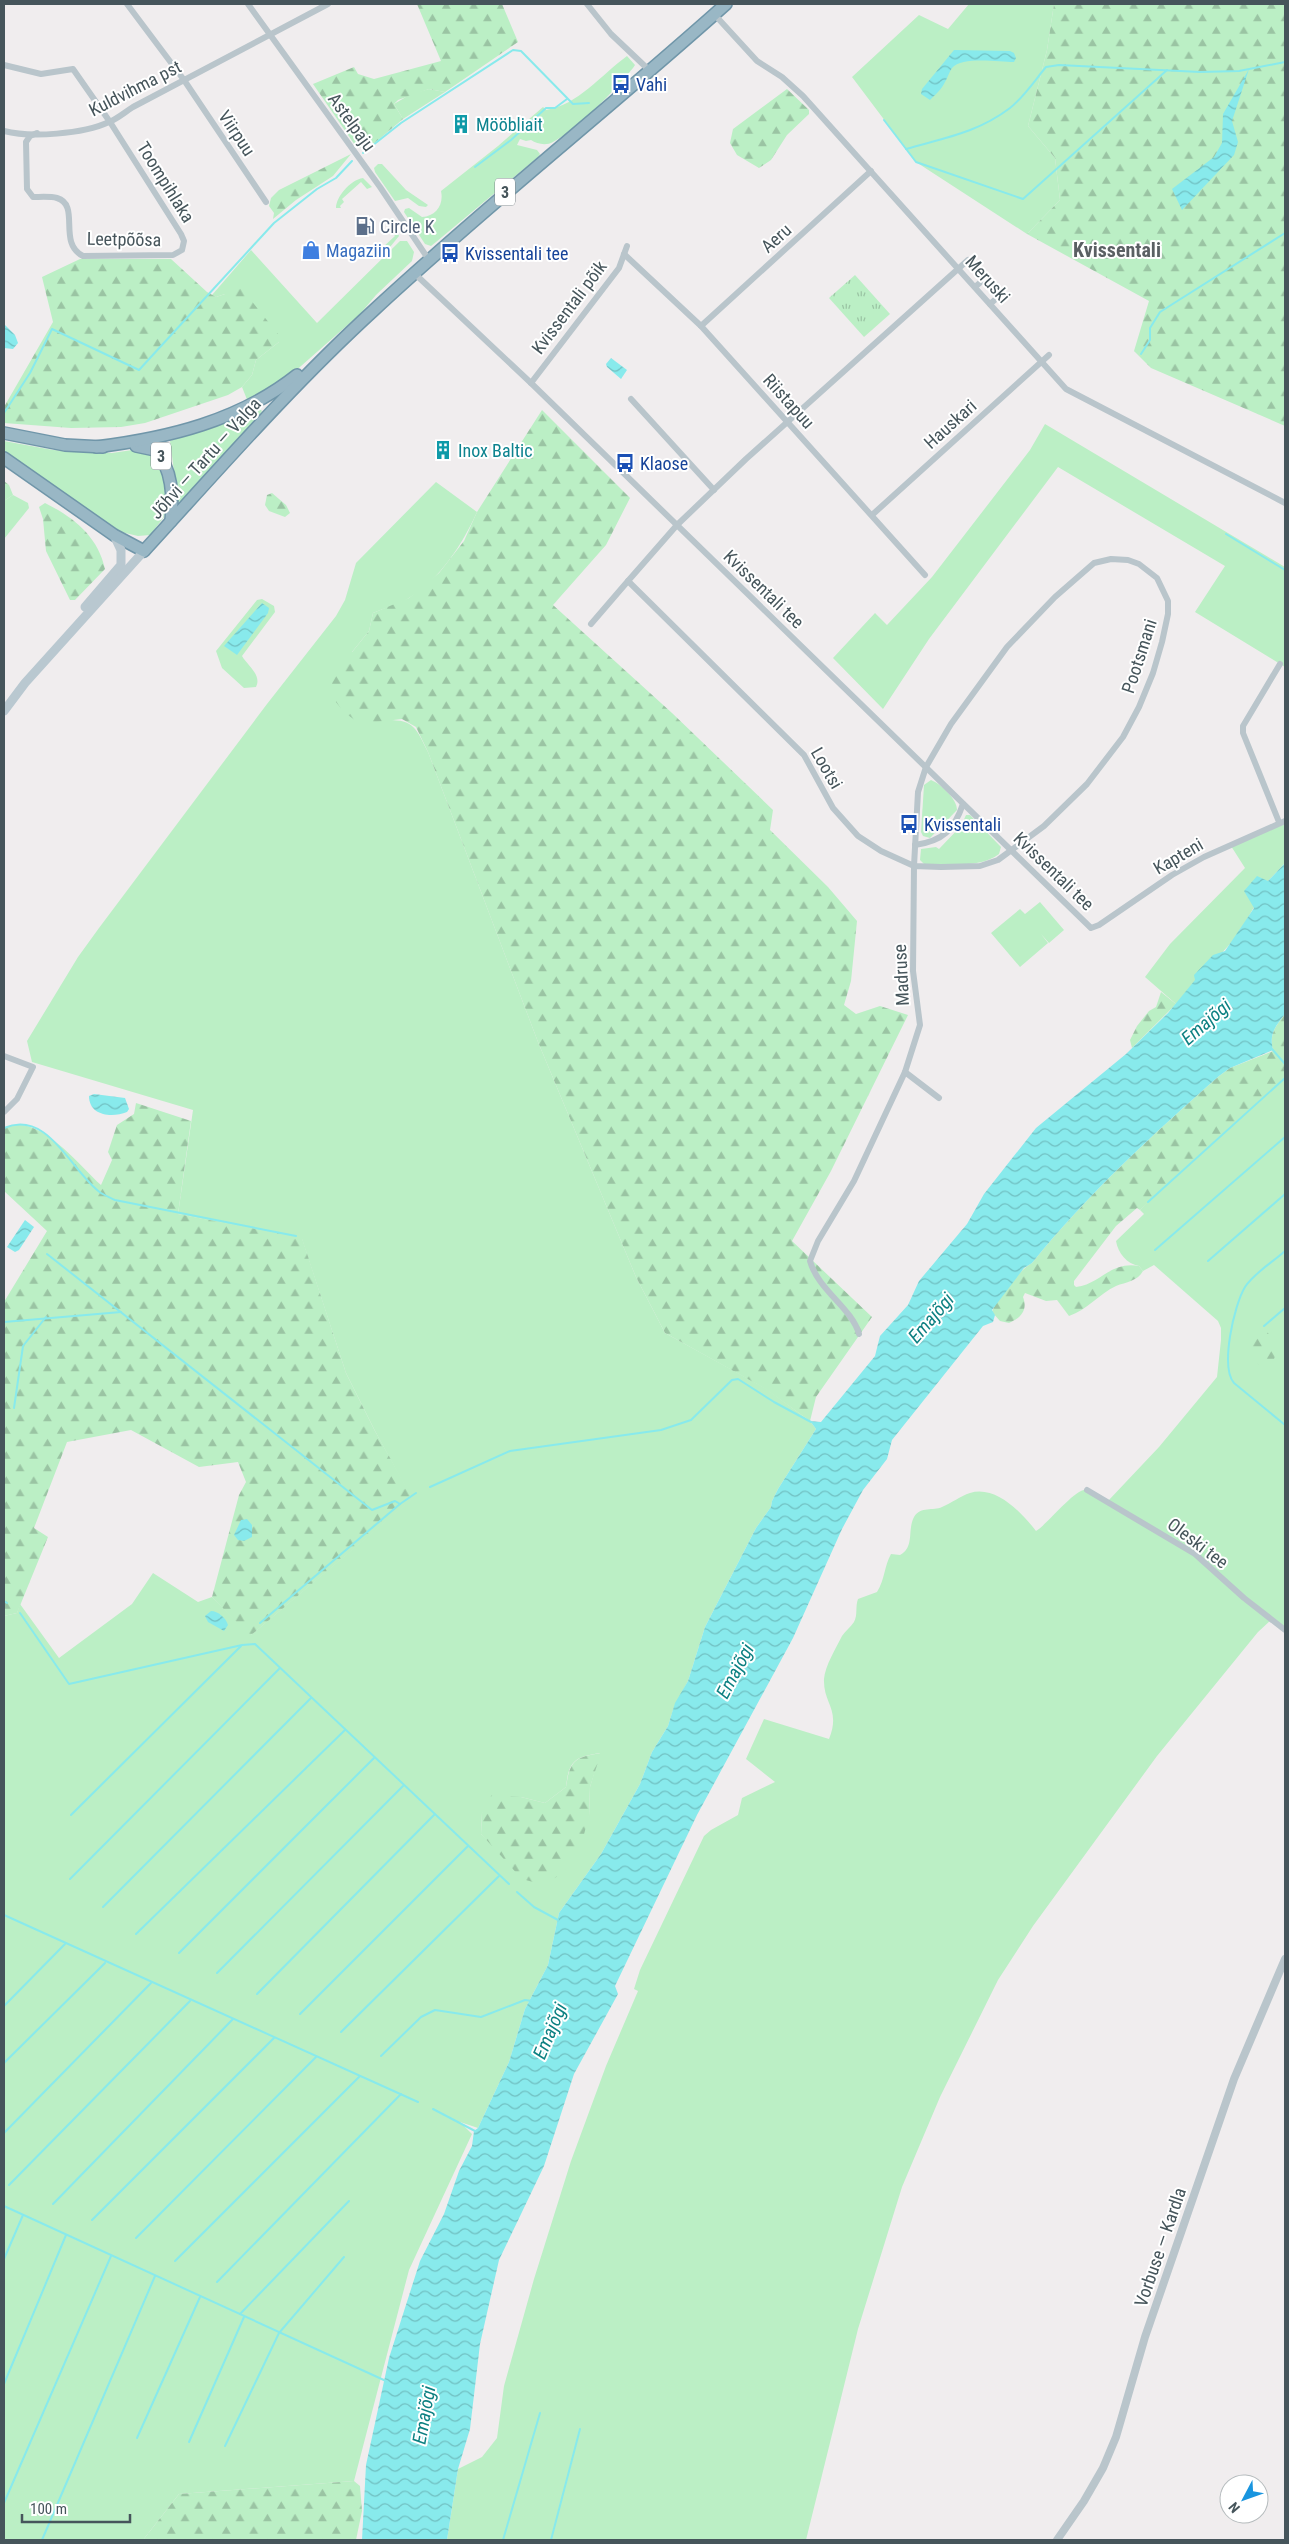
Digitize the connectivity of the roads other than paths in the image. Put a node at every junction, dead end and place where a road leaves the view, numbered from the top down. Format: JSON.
{"nodes":[{"id":1,"x":127,"y":4,"type":"edge"},
{"id":2,"x":248,"y":4,"type":"edge"},
{"id":3,"x":328,"y":4,"type":"edge"},
{"id":4,"x":587,"y":4,"type":"edge"},
{"id":5,"x":726,"y":4,"type":"edge"},
{"id":6,"x":714,"y":14,"type":"junction"},
{"id":7,"x":270,"y":34,"type":"junction"},
{"id":8,"x":4,"y":64,"type":"edge"},
{"id":9,"x":649,"y":70,"type":"junction"},
{"id":10,"x":184,"y":80,"type":"junction"},
{"id":11,"x":110,"y":122,"type":"junction"},
{"id":12,"x":4,"y":131,"type":"edge"},
{"id":13,"x":37,"y":134,"type":"junction"},
{"id":14,"x":871,"y":171,"type":"junction"},
{"id":15,"x":266,"y":202,"type":"dead end"},
{"id":16,"x":627,"y":246,"type":"dead end"},
{"id":17,"x":624,"y":254,"type":"junction"},
{"id":18,"x":173,"y":255,"type":"joint"},
{"id":19,"x":429,"y":260,"type":"junction"},
{"id":20,"x":968,"y":260,"type":"dead end"},
{"id":21,"x":958,"y":269,"type":"junction"},
{"id":22,"x":414,"y":273,"type":"junction"},
{"id":23,"x":982,"y":281,"type":"dead end"},
{"id":24,"x":975,"y":288,"type":"junction"},
{"id":25,"x":997,"y":298,"type":"dead end"},
{"id":26,"x":990,"y":304,"type":"junction"},
{"id":27,"x":701,"y":326,"type":"junction"},
{"id":28,"x":342,"y":340,"type":"junction"},
{"id":29,"x":1049,"y":355,"type":"dead end"},
{"id":30,"x":1041,"y":362,"type":"junction"},
{"id":31,"x":531,"y":383,"type":"junction"},
{"id":32,"x":631,"y":399,"type":"dead end"},
{"id":33,"x":788,"y":422,"type":"junction"},
{"id":34,"x":4,"y":434,"type":"edge"},
{"id":35,"x":96,"y":447,"type":"junction"},
{"id":36,"x":4,"y":458,"type":"edge"},
{"id":37,"x":714,"y":490,"type":"junction"},
{"id":38,"x":1285,"y":503,"type":"edge"},
{"id":39,"x":872,"y":515,"type":"junction"},
{"id":40,"x":171,"y":522,"type":"junction"},
{"id":41,"x":677,"y":525,"type":"junction"},
{"id":42,"x":114,"y":535,"type":"junction"},
{"id":43,"x":144,"y":551,"type":"junction"},
{"id":44,"x":925,"y":575,"type":"dead end"},
{"id":45,"x":628,"y":581,"type":"junction"},
{"id":46,"x":591,"y":624,"type":"dead end"},
{"id":47,"x":75,"y":626,"type":"junction"},
{"id":48,"x":1280,"y":664,"type":"dead end"},
{"id":49,"x":4,"y":711,"type":"edge"},
{"id":50,"x":926,"y":767,"type":"junction"},
{"id":51,"x":963,"y":804,"type":"junction"},
{"id":52,"x":1282,"y":821,"type":"edge"},
{"id":53,"x":915,"y":845,"type":"junction"},
{"id":54,"x":1012,"y":851,"type":"junction"},
{"id":55,"x":914,"y":866,"type":"junction"},
{"id":56,"x":1091,"y":928,"type":"joint"},
{"id":57,"x":4,"y":1056,"type":"edge"},
{"id":58,"x":905,"y":1072,"type":"junction"},
{"id":59,"x":939,"y":1098,"type":"dead end"},
{"id":60,"x":4,"y":1112,"type":"edge"},
{"id":61,"x":859,"y":1334,"type":"dead end"},
{"id":62,"x":1087,"y":1490,"type":"dead end"},
{"id":63,"x":1285,"y":1630,"type":"edge"},
{"id":64,"x":1285,"y":1960,"type":"edge"},
{"id":65,"x":1057,"y":2540,"type":"edge"}],
"edges":[{"from":1,"to":10,"type":"street","name":"Viirpuu"},
{"from":2,"to":7,"type":"street","name":"Astelpaju"},
{"from":3,"to":7,"type":"street","name":"Kuldvihma pst"},
{"from":4,"to":9,"type":"street"},
{"from":5,"to":6,"type":"highway","number":"3"},
{"from":6,"to":9,"type":"highway","number":"3"},
{"from":6,"to":14,"type":"street","name":"Meruski"},
{"from":7,"to":10,"type":"street","name":"Kuldvihma pst"},
{"from":7,"to":19,"type":"street","name":"Astelpaju"},
{"from":8,"to":11,"type":"street"},
{"from":9,"to":19,"type":"highway","number":"3"},
{"from":10,"to":11,"type":"street","name":"Kuldvihma pst"},
{"from":10,"to":15,"type":"street","name":"Viirpuu"},
{"from":11,"to":13,"type":"street","name":"Kuldvihma pst"},
{"from":11,"to":18,"type":"street","name":"Toompihlaka"},
{"from":12,"to":13,"type":"street","name":"Kuldvihma pst"},
{"from":13,"to":18,"type":"street","name":"Leetpõõsa"},
{"from":14,"to":21,"type":"street","name":"Meruski"},
{"from":14,"to":27,"type":"street","name":"Aeru"},
{"from":16,"to":17,"type":"street","name":"Kvissentali põik"},
{"from":17,"to":27,"type":"street","name":"Riistapuu"},
{"from":17,"to":31,"type":"street","name":"Kvissentali põik"},
{"from":19,"to":22,"type":"highway","number":"3"},
{"from":20,"to":21,"type":"street"},
{"from":21,"to":24,"type":"street","name":"Meruski"},
{"from":21,"to":33,"type":"street"},
{"from":22,"to":28,"type":"highway","name":"Jõhvi — Tartu — Valga","number":"3"},
{"from":22,"to":31,"type":"street","name":"Kvissentali tee"},
{"from":23,"to":24,"type":"street"},
{"from":24,"to":26,"type":"street","name":"Meruski"},
{"from":25,"to":26,"type":"street"},
{"from":26,"to":30,"type":"street","name":"Meruski"},
{"from":27,"to":33,"type":"street","name":"Riistapuu"},
{"from":28,"to":35,"type":"highway"},
{"from":28,"to":40,"type":"highway","name":"Jõhvi — Tartu — Valga","number":"3"},
{"from":29,"to":30,"type":"street","name":"Hauskari"},
{"from":30,"to":38,"type":"street","name":"Meruski"},
{"from":30,"to":39,"type":"street","name":"Hauskari"},
{"from":31,"to":41,"type":"street","name":"Kvissentali tee"},
{"from":32,"to":37,"type":"street"},
{"from":33,"to":37,"type":"street"},
{"from":33,"to":39,"type":"street","name":"Riistapuu"},
{"from":34,"to":35,"type":"highway"},
{"from":35,"to":40,"type":"highway","number":"3"},
{"from":36,"to":42,"type":"highway"},
{"from":37,"to":41,"type":"street"},
{"from":39,"to":44,"type":"street","name":"Riistapuu"},
{"from":40,"to":43,"type":"highway","name":"Jõhvi — Tartu — Valga","number":"3"},
{"from":41,"to":45,"type":"street"},
{"from":41,"to":50,"type":"street","name":"Kvissentali tee"},
{"from":42,"to":43,"type":"highway"},
{"from":42,"to":47,"type":"main road"},
{"from":43,"to":47,"type":"main road"},
{"from":45,"to":46,"type":"street"},
{"from":45,"to":55,"type":"street","name":"Lootsi"},
{"from":47,"to":49,"type":"main road"},
{"from":48,"to":52,"type":"street"},
{"from":50,"to":51,"type":"street","name":"Kvissentali tee"},
{"from":50,"to":53,"type":"street","name":"Madruse"},
{"from":50,"to":54,"type":"street","name":"Pootsmani"},
{"from":51,"to":53,"type":"street"},
{"from":51,"to":54,"type":"street","name":"Kvissentali tee"},
{"from":52,"to":56,"type":"street","name":"Kapteni"},
{"from":53,"to":55,"type":"street","name":"Madruse"},
{"from":54,"to":55,"type":"street","name":"Lootsi"},
{"from":54,"to":56,"type":"street","name":"Kvissentali tee"},
{"from":55,"to":58,"type":"street","name":"Madruse"},
{"from":57,"to":60,"type":"street"},
{"from":58,"to":59,"type":"street"},
{"from":58,"to":61,"type":"street","name":"Madruse"},
{"from":62,"to":63,"type":"street","name":"Oleski tee"},
{"from":64,"to":65,"type":"street","name":"Vorbuse — Kardla"}]}
